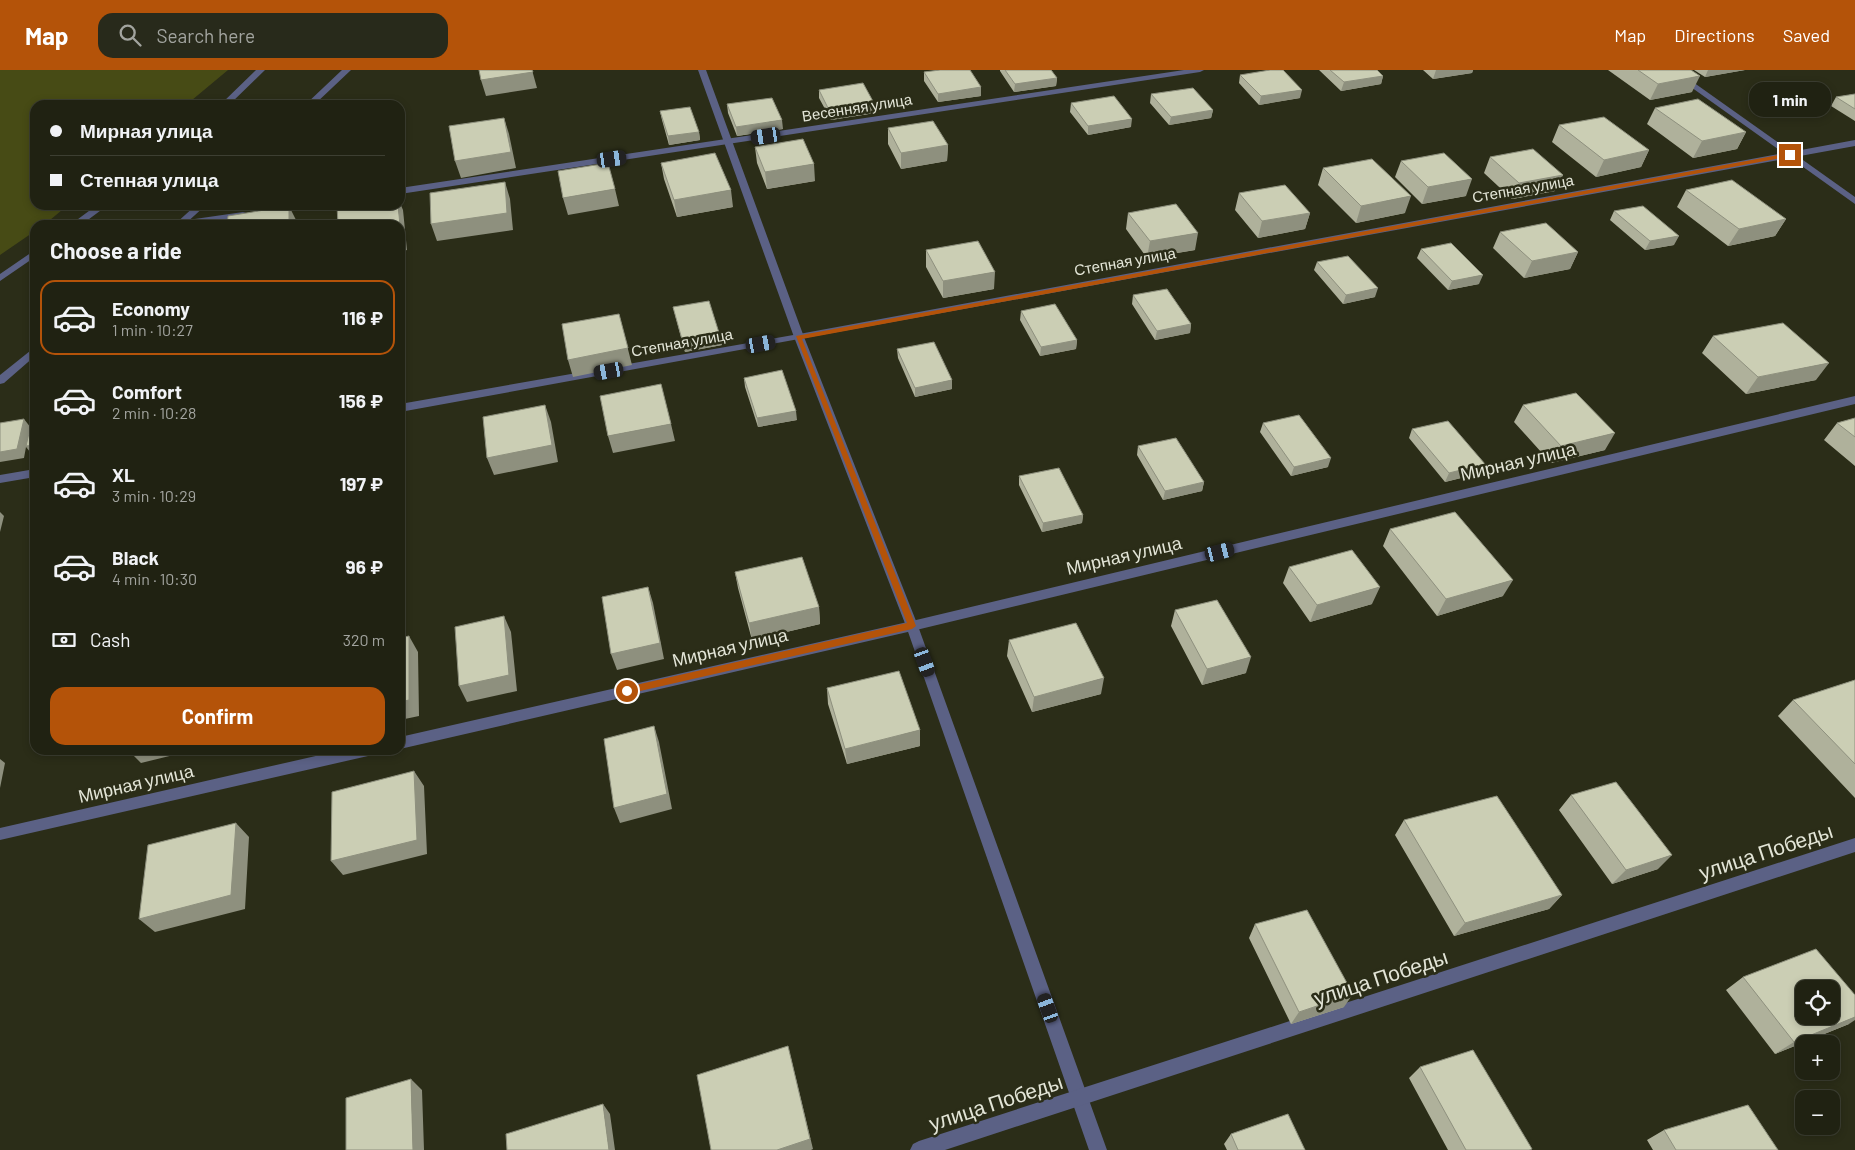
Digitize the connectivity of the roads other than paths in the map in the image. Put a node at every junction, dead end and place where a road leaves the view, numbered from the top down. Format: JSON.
{"nodes":[{"id":1,"x":261,"y":70,"type":"edge"},
{"id":2,"x":347,"y":70,"type":"edge"},
{"id":3,"x":702,"y":70,"type":"edge"},
{"id":4,"x":1200,"y":70,"type":"edge"},
{"id":5,"x":1671,"y":70,"type":"edge"},
{"id":6,"x":229,"y":100,"type":"edge"},
{"id":7,"x":314,"y":100,"type":"edge"},
{"id":8,"x":727,"y":142,"type":"junction"},
{"id":9,"x":1855,"y":143,"type":"edge"},
{"id":10,"x":1790,"y":155,"type":"junction"},
{"id":11,"x":405,"y":190,"type":"edge"},
{"id":12,"x":1855,"y":201,"type":"edge"},
{"id":13,"x":96,"y":210,"type":"edge"},
{"id":14,"x":196,"y":210,"type":"edge"},
{"id":15,"x":274,"y":210,"type":"edge"},
{"id":16,"x":268,"y":211,"type":"edge"},
{"id":17,"x":249,"y":214,"type":"edge"},
{"id":18,"x":82,"y":220,"type":"edge"},
{"id":19,"x":185,"y":220,"type":"edge"},
{"id":20,"x":211,"y":220,"type":"edge"},
{"id":21,"x":30,"y":257,"type":"edge"},
{"id":22,"x":0,"y":278,"type":"edge"},
{"id":23,"x":798,"y":337,"type":"junction"},
{"id":24,"x":30,"y":354,"type":"edge"},
{"id":25,"x":0,"y":380,"type":"edge"},
{"id":26,"x":1855,"y":400,"type":"edge"},
{"id":27,"x":405,"y":407,"type":"edge"},
{"id":28,"x":30,"y":473,"type":"edge"},
{"id":29,"x":0,"y":479,"type":"edge"},
{"id":30,"x":912,"y":626,"type":"junction"},
{"id":31,"x":405,"y":742,"type":"edge"},
{"id":32,"x":346,"y":755,"type":"edge"},
{"id":33,"x":0,"y":834,"type":"edge"},
{"id":34,"x":1855,"y":845,"type":"edge"},
{"id":35,"x":1080,"y":1099,"type":"junction"},
{"id":36,"x":919,"y":1150,"type":"edge"},
{"id":37,"x":1098,"y":1150,"type":"edge"}],
"edges":[{"from":1,"to":6,"type":"street"},
{"from":2,"to":7,"type":"street"},
{"from":3,"to":8,"type":"street"},
{"from":4,"to":8,"type":"street","name":"Весенняя улица"},
{"from":5,"to":10,"type":"street"},
{"from":8,"to":11,"type":"street","name":"Весенняя улица"},
{"from":8,"to":23,"type":"street"},
{"from":9,"to":10,"type":"street","name":"Степная улица"},
{"from":10,"to":12,"type":"street"},
{"from":10,"to":23,"type":"street","name":"Степная улица"},
{"from":13,"to":18,"type":"street"},
{"from":14,"to":19,"type":"street"},
{"from":15,"to":16,"type":"street"},
{"from":17,"to":20,"type":"street"},
{"from":21,"to":22,"type":"street"},
{"from":23,"to":27,"type":"street","name":"Степная улица"},
{"from":23,"to":30,"type":"street"},
{"from":24,"to":25,"type":"street"},
{"from":26,"to":30,"type":"street","name":"Мирная улица"},
{"from":28,"to":29,"type":"street"},
{"from":30,"to":31,"type":"street","name":"Мирная улица"},
{"from":30,"to":35,"type":"street"},
{"from":32,"to":33,"type":"street","name":"Мирная улица"},
{"from":34,"to":35,"type":"street","name":"улица Победы"},
{"from":35,"to":36,"type":"street","name":"улица Победы"},
{"from":35,"to":37,"type":"street"}]}
